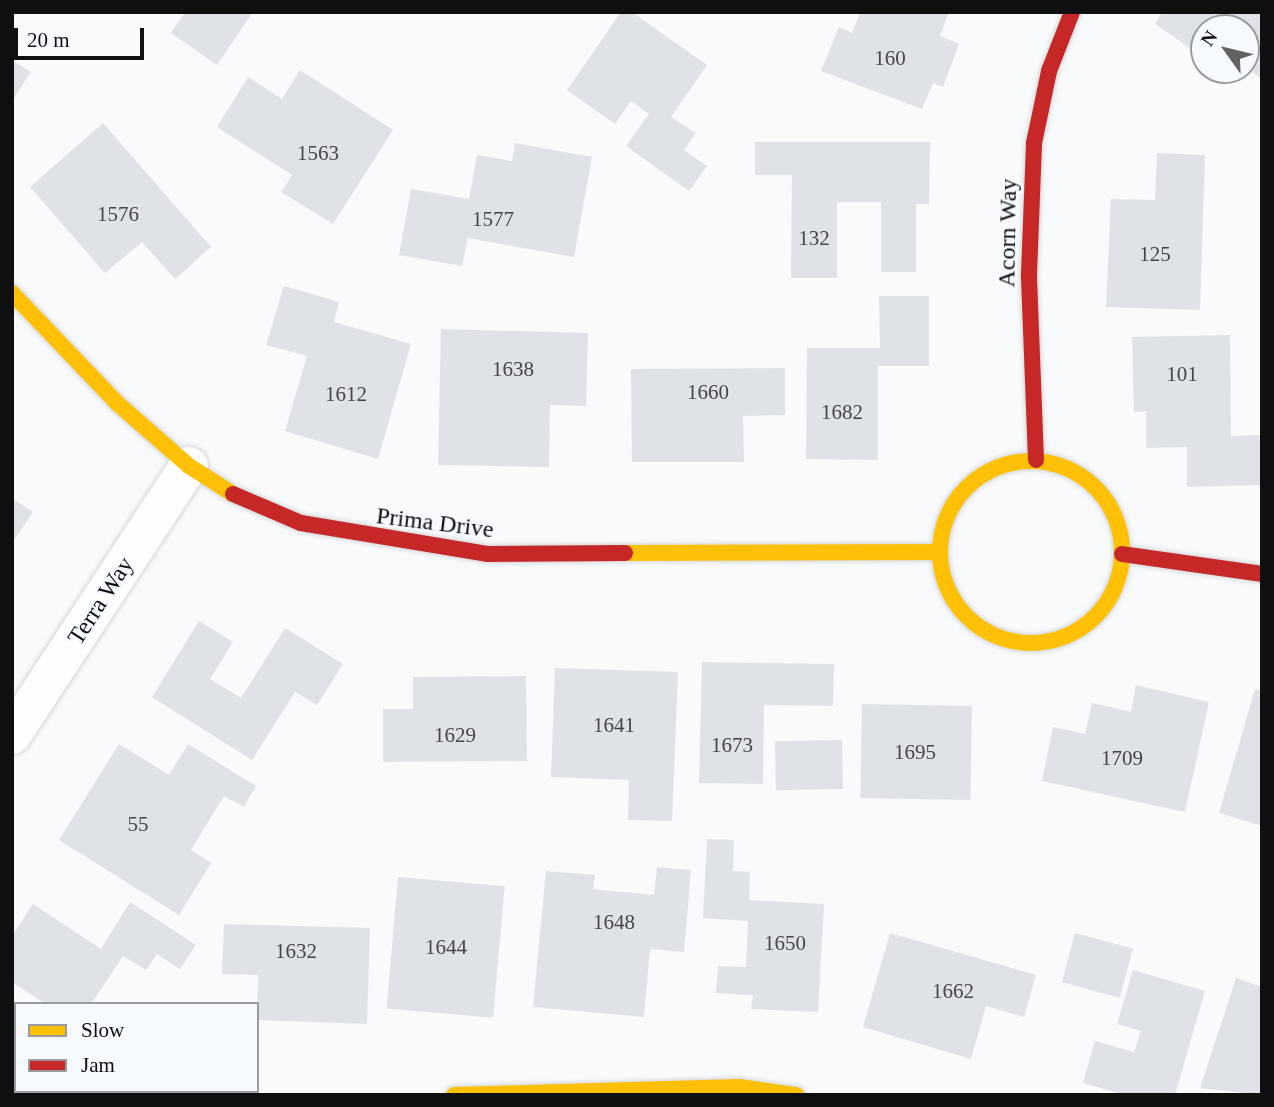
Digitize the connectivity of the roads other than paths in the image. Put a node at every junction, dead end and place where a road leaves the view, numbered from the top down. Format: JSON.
{"nodes":[{"id":1,"x":1072,"y":12,"type":"edge"},
{"id":2,"x":12,"y":293,"type":"edge"},
{"id":3,"x":1036,"y":460,"type":"junction"},
{"id":4,"x":189,"y":466,"type":"junction"},
{"id":5,"x":939,"y":552,"type":"junction"},
{"id":6,"x":1122,"y":554,"type":"junction"},
{"id":7,"x":1262,"y":573,"type":"edge"},
{"id":8,"x":12,"y":735,"type":"edge"},
{"id":9,"x":650,"y":1092,"type":"edge"},
{"id":10,"x":454,"y":1095,"type":"edge"},
{"id":11,"x":796,"y":1095,"type":"edge"}],
"edges":[{"from":1,"to":3,"type":"street","name":"Acorn Way"},
{"from":2,"to":4,"type":"street","name":"Prima Drive"},
{"from":3,"to":5,"type":"street"},
{"from":3,"to":6,"type":"street"},
{"from":4,"to":5,"type":"street","name":"Prima Drive"},
{"from":4,"to":8,"type":"street","name":"Terra Way"},
{"from":5,"to":6,"type":"street"},
{"from":6,"to":7,"type":"street"},
{"from":9,"to":10,"type":"street"},
{"from":9,"to":11,"type":"street"}]}
